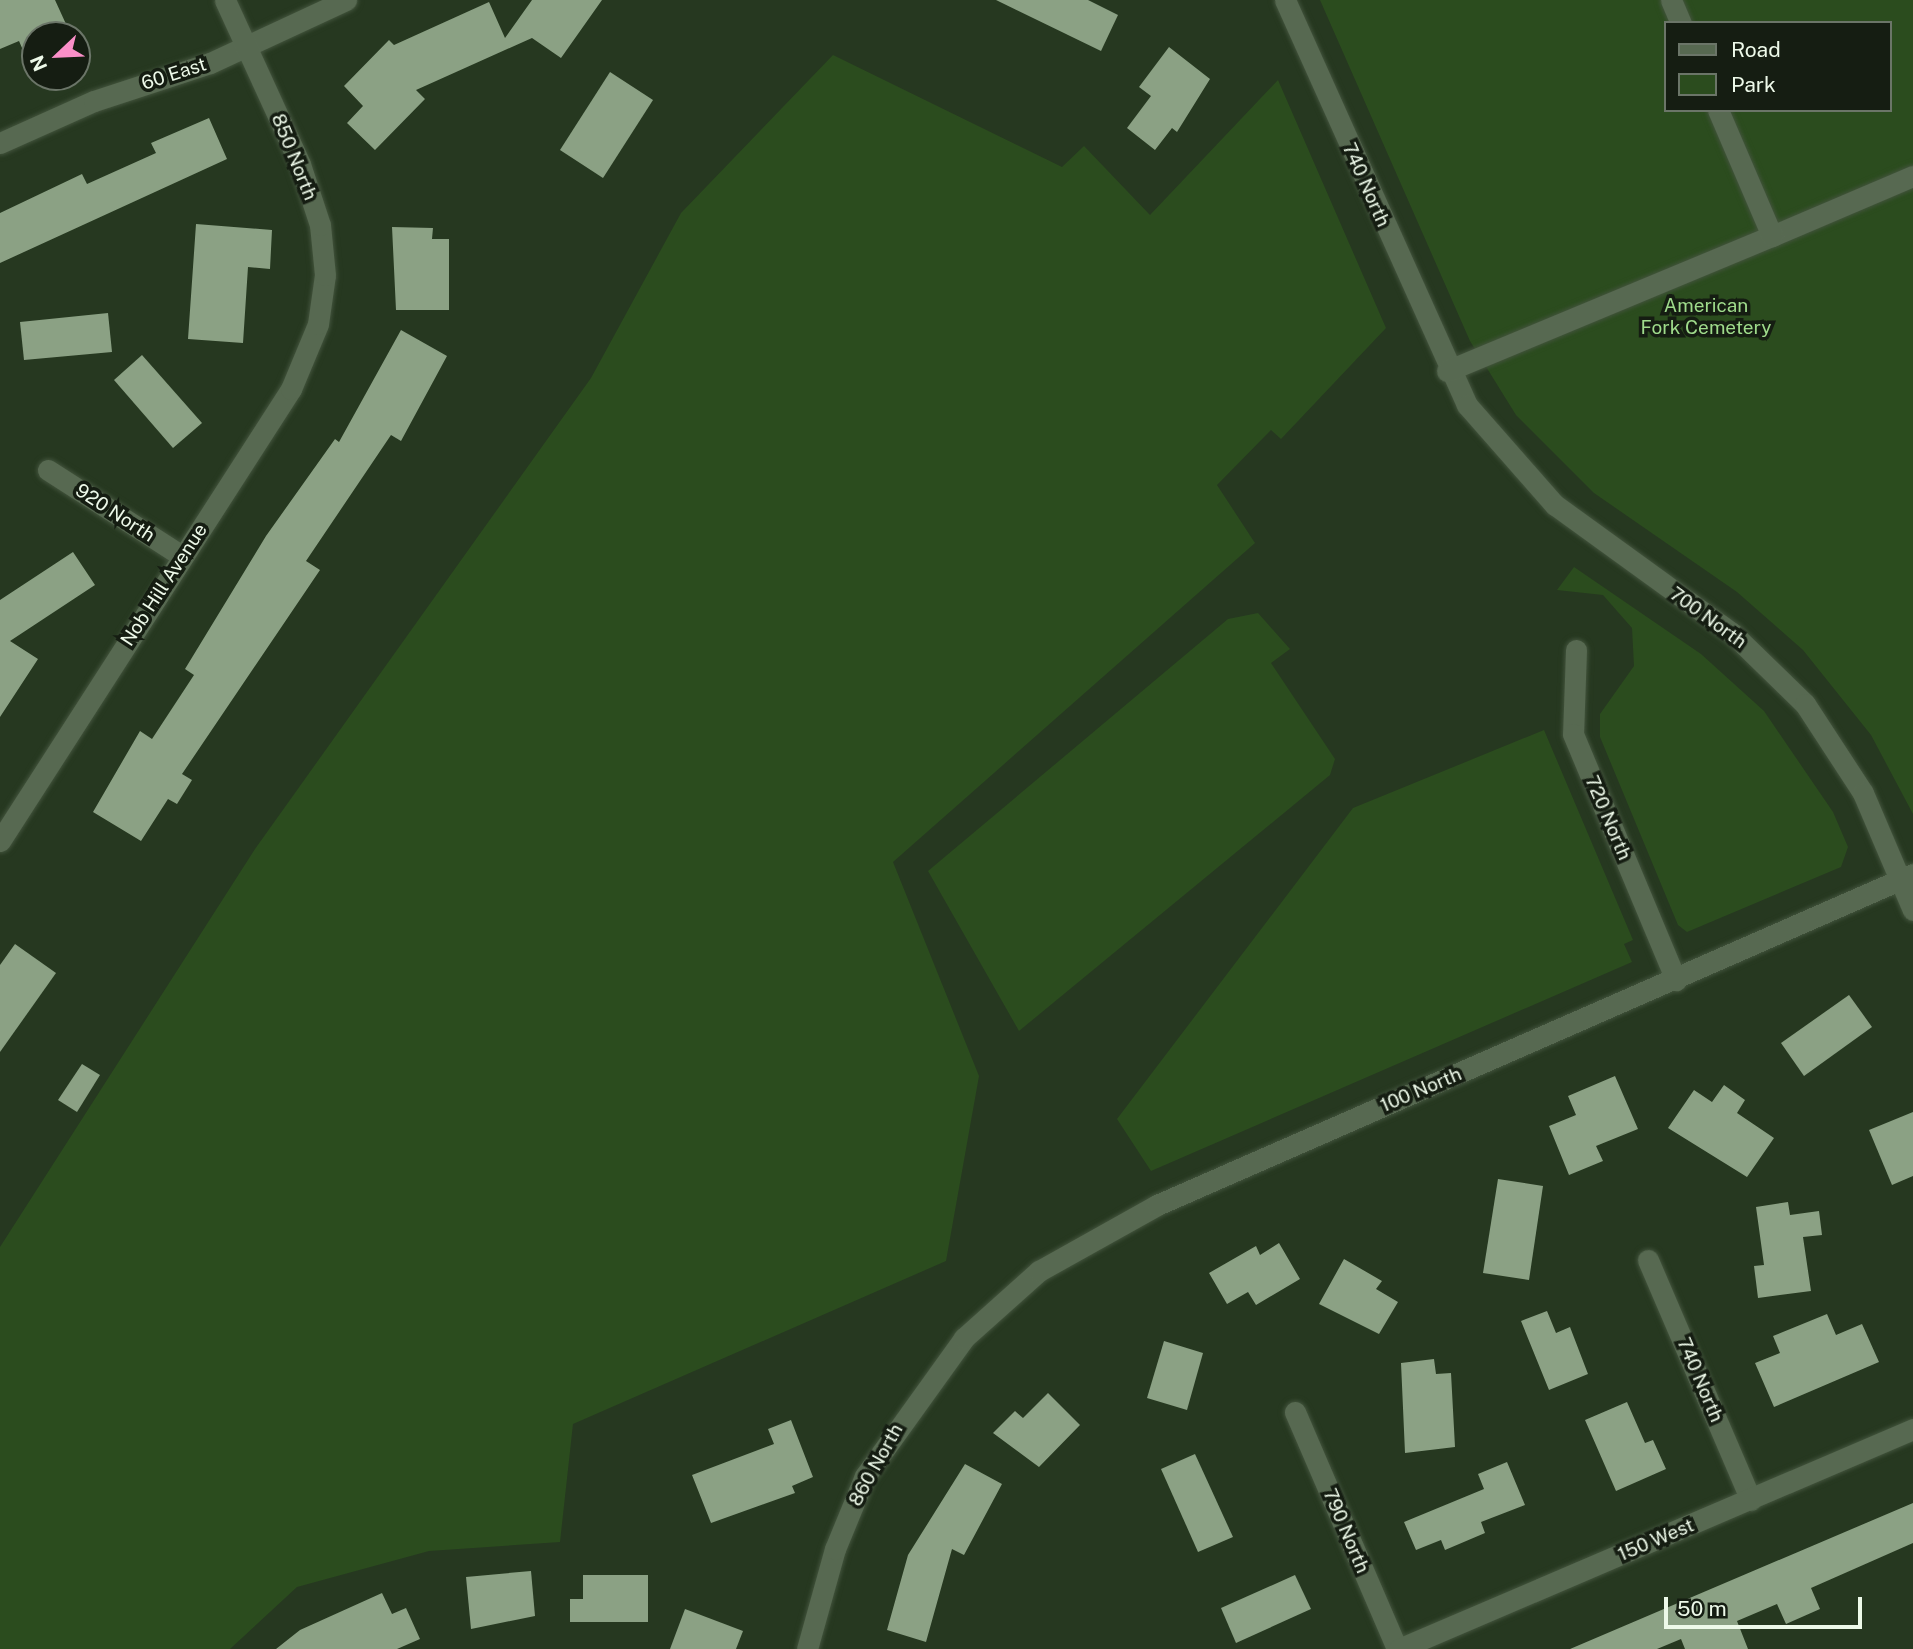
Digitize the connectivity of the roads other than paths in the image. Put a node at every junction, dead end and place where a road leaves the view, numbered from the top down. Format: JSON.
{"nodes":[{"id":1,"x":225,"y":0,"type":"edge"},
{"id":2,"x":346,"y":0,"type":"edge"},
{"id":3,"x":1285,"y":0,"type":"edge"},
{"id":4,"x":1671,"y":0,"type":"edge"},
{"id":5,"x":1680,"y":21,"type":"edge"},
{"id":6,"x":246,"y":46,"type":"junction"},
{"id":7,"x":1719,"y":112,"type":"edge"},
{"id":8,"x":0,"y":142,"type":"edge"},
{"id":9,"x":1913,"y":176,"type":"edge"},
{"id":10,"x":1772,"y":236,"type":"junction"},
{"id":11,"x":318,"y":324,"type":"joint"},
{"id":12,"x":1447,"y":371,"type":"junction"},
{"id":13,"x":48,"y":470,"type":"dead end"},
{"id":14,"x":182,"y":556,"type":"junction"},
{"id":15,"x":1576,"y":650,"type":"dead end"},
{"id":16,"x":0,"y":841,"type":"edge"},
{"id":17,"x":1907,"y":877,"type":"edge"},
{"id":18,"x":1913,"y":910,"type":"edge"},
{"id":19,"x":1676,"y":980,"type":"junction"},
{"id":20,"x":1648,"y":1260,"type":"dead end"},
{"id":21,"x":964,"y":1338,"type":"joint"},
{"id":22,"x":1295,"y":1412,"type":"dead end"},
{"id":23,"x":1913,"y":1429,"type":"edge"},
{"id":24,"x":1751,"y":1500,"type":"junction"},
{"id":25,"x":807,"y":1649,"type":"edge"},
{"id":26,"x":1398,"y":1649,"type":"edge"}],
"edges":[{"from":1,"to":6,"type":"street","name":"850 North"},
{"from":2,"to":6,"type":"street","name":"60 East"},
{"from":3,"to":12,"type":"street","name":"740 North"},
{"from":4,"to":5,"type":"street"},
{"from":6,"to":8,"type":"street","name":"60 East"},
{"from":6,"to":11,"type":"street","name":"850 North"},
{"from":7,"to":10,"type":"street"},
{"from":9,"to":10,"type":"street"},
{"from":10,"to":12,"type":"street"},
{"from":11,"to":14,"type":"street","name":"Nob Hill Avenue"},
{"from":12,"to":17,"type":"street","name":"700 North"},
{"from":13,"to":14,"type":"street","name":"920 North"},
{"from":14,"to":16,"type":"street","name":"Nob Hill Avenue"},
{"from":15,"to":19,"type":"street","name":"720 North"},
{"from":17,"to":18,"type":"street","name":"700 North"},
{"from":17,"to":19,"type":"street","name":"100 North"},
{"from":19,"to":21,"type":"street","name":"100 North"},
{"from":20,"to":24,"type":"street","name":"740 North"},
{"from":21,"to":25,"type":"street","name":"860 North"},
{"from":22,"to":26,"type":"street","name":"790 North"},
{"from":23,"to":24,"type":"street","name":"150 West"},
{"from":24,"to":26,"type":"street","name":"150 West"}]}
